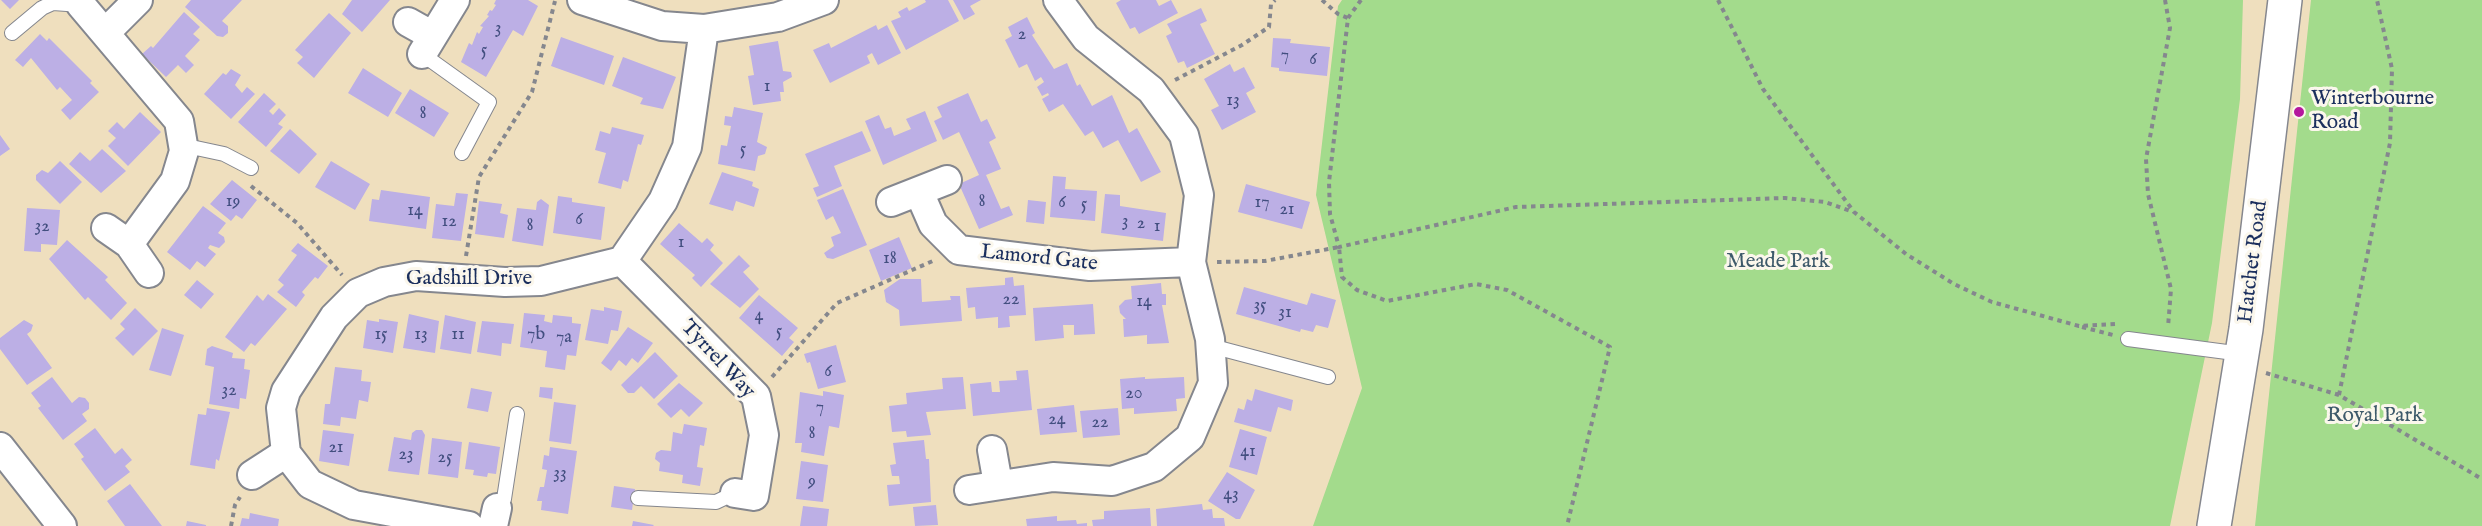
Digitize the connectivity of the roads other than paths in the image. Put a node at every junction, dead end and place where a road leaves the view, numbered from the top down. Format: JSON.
{"nodes":[{"id":1,"x":138,"y":0,"type":"edge"},
{"id":2,"x":455,"y":0,"type":"edge"},
{"id":3,"x":582,"y":0,"type":"edge"},
{"id":4,"x":824,"y":0,"type":"edge"},
{"id":5,"x":1058,"y":0,"type":"edge"},
{"id":6,"x":2285,"y":0,"type":"edge"},
{"id":7,"x":81,"y":5,"type":"joint"},
{"id":8,"x":408,"y":22,"type":"dead end"},
{"id":9,"x":704,"y":29,"type":"junction"},
{"id":10,"x":106,"y":32,"type":"junction"},
{"id":11,"x":12,"y":33,"type":"dead end"},
{"id":12,"x":427,"y":45,"type":"junction"},
{"id":13,"x":182,"y":145,"type":"junction"},
{"id":14,"x":462,"y":153,"type":"dead end"},
{"id":15,"x":251,"y":168,"type":"dead end"},
{"id":16,"x":946,"y":180,"type":"dead end"},
{"id":17,"x":919,"y":192,"type":"junction"},
{"id":18,"x":891,"y":202,"type":"dead end"},
{"id":19,"x":105,"y":228,"type":"dead end"},
{"id":20,"x":129,"y":244,"type":"junction"},
{"id":21,"x":622,"y":261,"type":"junction"},
{"id":22,"x":1191,"y":262,"type":"junction"},
{"id":23,"x":149,"y":273,"type":"dead end"},
{"id":24,"x":2128,"y":339,"type":"road end"},
{"id":25,"x":1211,"y":346,"type":"junction"},
{"id":26,"x":2250,"y":363,"type":"junction"},
{"id":27,"x":1328,"y":378,"type":"dead end"},
{"id":28,"x":517,"y":414,"type":"dead end"},
{"id":29,"x":0,"y":447,"type":"edge"},
{"id":30,"x":992,"y":450,"type":"dead end"},
{"id":31,"x":286,"y":453,"type":"junction"},
{"id":32,"x":252,"y":475,"type":"dead end"},
{"id":33,"x":998,"y":484,"type":"junction"},
{"id":34,"x":969,"y":490,"type":"dead end"},
{"id":35,"x":735,"y":493,"type":"joint"},
{"id":36,"x":638,"y":498,"type":"dead end"},
{"id":37,"x":495,"y":517,"type":"edge"},
{"id":38,"x":2214,"y":525,"type":"edge"},
{"id":39,"x":62,"y":526,"type":"edge"},
{"id":40,"x":469,"y":526,"type":"edge"}],
"edges":[{"from":1,"to":10,"type":"street"},
{"from":2,"to":12,"type":"street"},
{"from":3,"to":9,"type":"street"},
{"from":4,"to":9,"type":"street"},
{"from":5,"to":22,"type":"street"},
{"from":6,"to":26,"type":"street","name":"Hatchet Road"},
{"from":7,"to":10,"type":"street"},
{"from":7,"to":11,"type":"lane"},
{"from":8,"to":12,"type":"street"},
{"from":9,"to":21,"type":"street"},
{"from":10,"to":13,"type":"street"},
{"from":12,"to":14,"type":"lane"},
{"from":13,"to":15,"type":"lane"},
{"from":13,"to":20,"type":"street"},
{"from":16,"to":17,"type":"street"},
{"from":17,"to":18,"type":"street"},
{"from":17,"to":22,"type":"street","name":"Lamord Gate"},
{"from":19,"to":20,"type":"street"},
{"from":20,"to":23,"type":"street"},
{"from":21,"to":31,"type":"street","name":"Gadshill Drive"},
{"from":21,"to":35,"type":"street","name":"Tyrrel Way"},
{"from":22,"to":25,"type":"street"},
{"from":24,"to":26,"type":"lane"},
{"from":25,"to":27,"type":"lane"},
{"from":25,"to":33,"type":"street"},
{"from":26,"to":38,"type":"street","name":"Hatchet Road"},
{"from":28,"to":37,"type":"lane"},
{"from":29,"to":39,"type":"street"},
{"from":30,"to":33,"type":"street"},
{"from":31,"to":32,"type":"street"},
{"from":31,"to":40,"type":"street"},
{"from":33,"to":34,"type":"street"},
{"from":35,"to":36,"type":"lane"}]}
